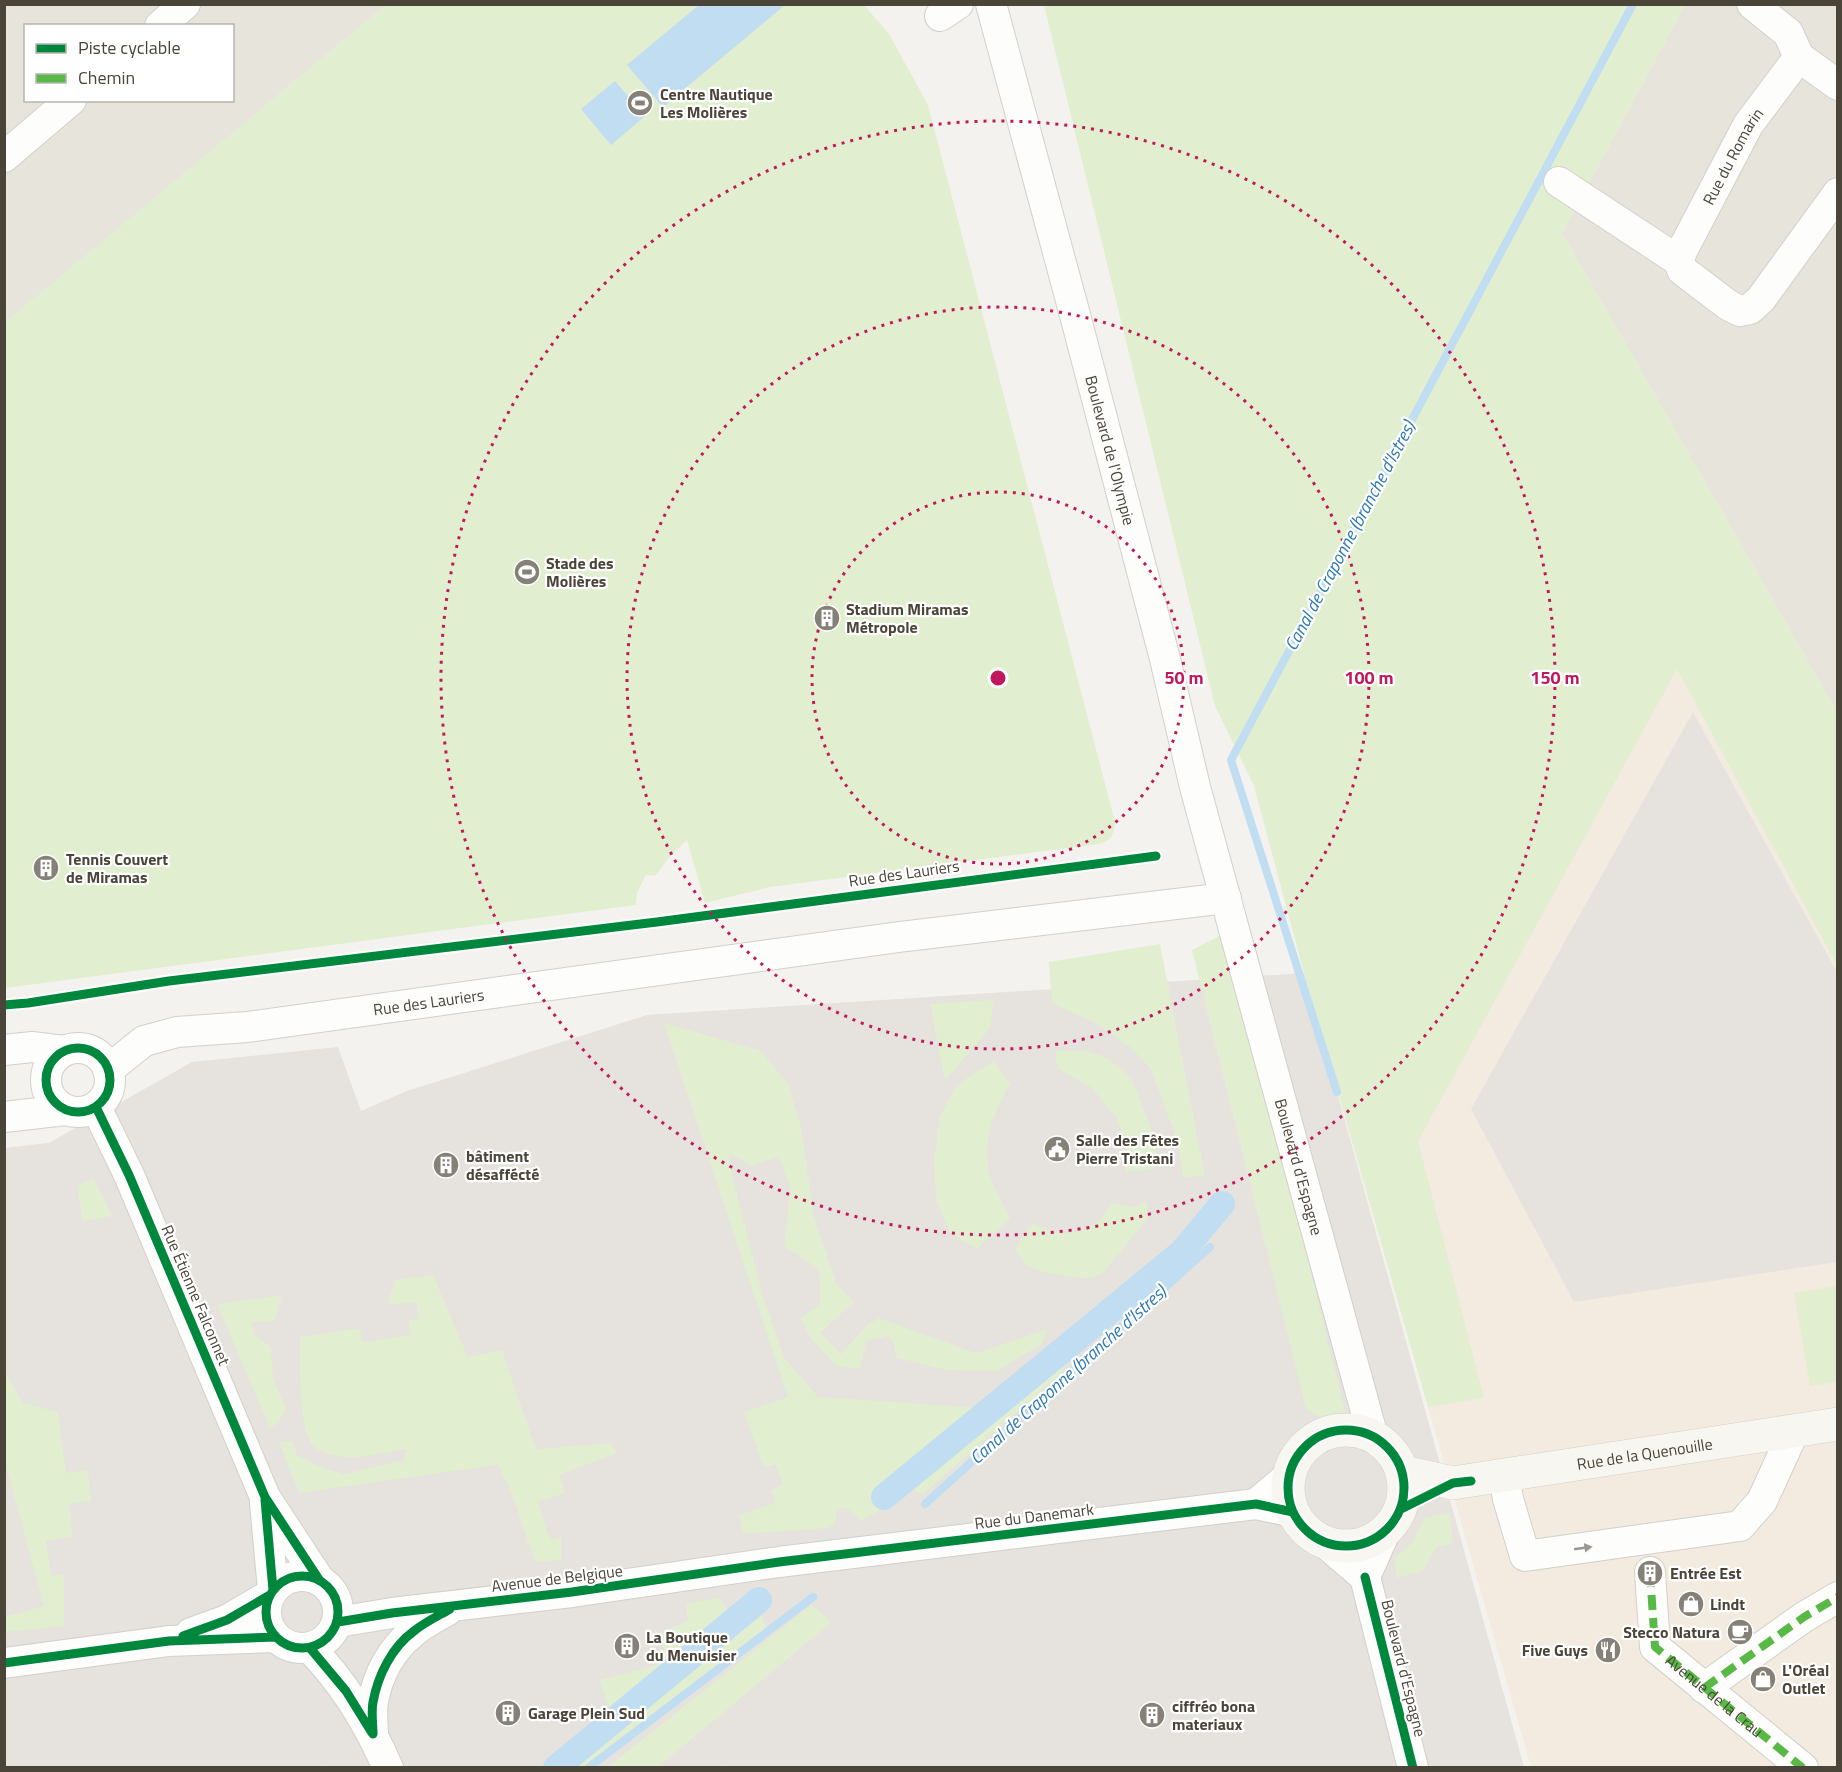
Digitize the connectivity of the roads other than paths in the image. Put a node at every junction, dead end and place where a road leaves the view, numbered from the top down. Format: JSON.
{"nodes":[{"id":1,"x":184,"y":4,"type":"edge"},
{"id":2,"x":991,"y":4,"type":"edge"},
{"id":3,"x":1752,"y":4,"type":"edge"},
{"id":4,"x":162,"y":24,"type":"edge"},
{"id":5,"x":1799,"y":57,"type":"junction"},
{"id":6,"x":1838,"y":85,"type":"edge"},
{"id":7,"x":69,"y":102,"type":"edge"},
{"id":8,"x":4,"y":157,"type":"edge"},
{"id":9,"x":1559,"y":182,"type":"dead end"},
{"id":10,"x":1838,"y":193,"type":"edge"},
{"id":11,"x":1679,"y":261,"type":"junction"},
{"id":12,"x":1226,"y":898,"type":"junction"},
{"id":13,"x":4,"y":1050,"type":"edge"},
{"id":14,"x":64,"y":1051,"type":"junction"},
{"id":15,"x":108,"y":1070,"type":"junction"},
{"id":16,"x":96,"y":1107,"type":"junction"},
{"id":17,"x":66,"y":1110,"type":"junction"},
{"id":18,"x":4,"y":1117,"type":"edge"},
{"id":19,"x":1838,"y":1424,"type":"edge"},
{"id":20,"x":1794,"y":1431,"type":"junction"},
{"id":21,"x":1362,"y":1434,"type":"junction"},
{"id":22,"x":1402,"y":1472,"type":"junction"},
{"id":23,"x":1504,"y":1475,"type":"junction"},
{"id":24,"x":1289,"y":1476,"type":"junction"},
{"id":25,"x":1453,"y":1483,"type":"junction"},
{"id":26,"x":265,"y":1497,"type":"junction"},
{"id":27,"x":1256,"y":1504,"type":"junction"},
{"id":28,"x":1293,"y":1512,"type":"junction"},
{"id":29,"x":1393,"y":1519,"type":"junction"},
{"id":30,"x":1323,"y":1541,"type":"junction"},
{"id":31,"x":779,"y":1562,"type":"joint"},
{"id":32,"x":1650,"y":1572,"type":"dead end"},
{"id":33,"x":1365,"y":1576,"type":"junction"},
{"id":34,"x":325,"y":1584,"type":"junction"},
{"id":35,"x":271,"y":1593,"type":"junction"},
{"id":36,"x":1838,"y":1597,"type":"edge"},
{"id":37,"x":454,"y":1606,"type":"junction"},
{"id":38,"x":392,"y":1613,"type":"junction"},
{"id":39,"x":337,"y":1625,"type":"junction"},
{"id":40,"x":276,"y":1637,"type":"junction"},
{"id":41,"x":169,"y":1641,"type":"junction"},
{"id":42,"x":310,"y":1648,"type":"junction"},
{"id":43,"x":4,"y":1663,"type":"edge"},
{"id":44,"x":1704,"y":1688,"type":"junction"},
{"id":45,"x":373,"y":1734,"type":"junction"},
{"id":46,"x":388,"y":1767,"type":"edge"},
{"id":47,"x":1413,"y":1767,"type":"edge"},
{"id":48,"x":1803,"y":1767,"type":"edge"}],
"edges":[{"from":1,"to":4,"type":"street"},
{"from":2,"to":12,"type":"street","name":"Boulevard de l'Olympie"},
{"from":3,"to":5,"type":"street"},
{"from":5,"to":6,"type":"street"},
{"from":5,"to":11,"type":"street","name":"Rue du Romarin"},
{"from":7,"to":8,"type":"street"},
{"from":9,"to":11,"type":"street"},
{"from":10,"to":11,"type":"street"},
{"from":12,"to":15,"type":"street","name":"Rue des Lauriers"},
{"from":12,"to":21,"type":"street","name":"Boulevard d'Espagne"},
{"from":13,"to":14,"type":"street"},
{"from":14,"to":15,"type":"street"},
{"from":14,"to":17,"type":"street"},
{"from":15,"to":16,"type":"street"},
{"from":16,"to":17,"type":"street"},
{"from":16,"to":26,"type":"street","name":"Rue Étienne Falconnet"},
{"from":17,"to":18,"type":"street"},
{"from":19,"to":20,"type":"street","name":"Rue de la Quenouille"},
{"from":20,"to":23,"type":"street","name":"Rue de la Quenouille"},
{"from":23,"to":20,"type":"street","one_way":true},
{"from":21,"to":22,"type":"street"},
{"from":21,"to":24,"type":"street"},
{"from":22,"to":25,"type":"street","name":"Rue de la Quenouille"},
{"from":22,"to":29,"type":"street"},
{"from":23,"to":25,"type":"street","name":"Rue de la Quenouille"},
{"from":24,"to":27,"type":"street"},
{"from":24,"to":28,"type":"street"},
{"from":25,"to":29,"type":"street","name":"Rue de la Quenouille"},
{"from":26,"to":34,"type":"street","name":"Rue Étienne Falconnet"},
{"from":26,"to":35,"type":"street","name":"Rue Étienne Falconnet"},
{"from":27,"to":28,"type":"street","name":"Rue du Danemark"},
{"from":27,"to":31,"type":"street","name":"Rue du Danemark"},
{"from":28,"to":30,"type":"street"},
{"from":29,"to":30,"type":"street"},
{"from":29,"to":33,"type":"street"},
{"from":30,"to":33,"type":"street"},
{"from":31,"to":37,"type":"street","name":"Avenue de Belgique"},
{"from":32,"to":44,"type":"street","name":"Avenue de la Crau"},
{"from":33,"to":47,"type":"street","name":"Boulevard d'Espagne"},
{"from":34,"to":35,"type":"street"},
{"from":34,"to":38,"type":"street","name":"Avenue de Belgique"},
{"from":34,"to":39,"type":"street"},
{"from":35,"to":40,"type":"street"},
{"from":35,"to":41,"type":"street"},
{"from":36,"to":44,"type":"street"},
{"from":37,"to":38,"type":"street","name":"Avenue de Belgique"},
{"from":37,"to":45,"type":"street"},
{"from":38,"to":39,"type":"street","name":"Avenue de Belgique"},
{"from":39,"to":42,"type":"street"},
{"from":39,"to":45,"type":"street"},
{"from":40,"to":41,"type":"street"},
{"from":40,"to":42,"type":"street"},
{"from":41,"to":43,"type":"street"},
{"from":42,"to":45,"type":"street"},
{"from":44,"to":48,"type":"street","name":"Avenue de la Crau"},
{"from":45,"to":46,"type":"street"}]}
